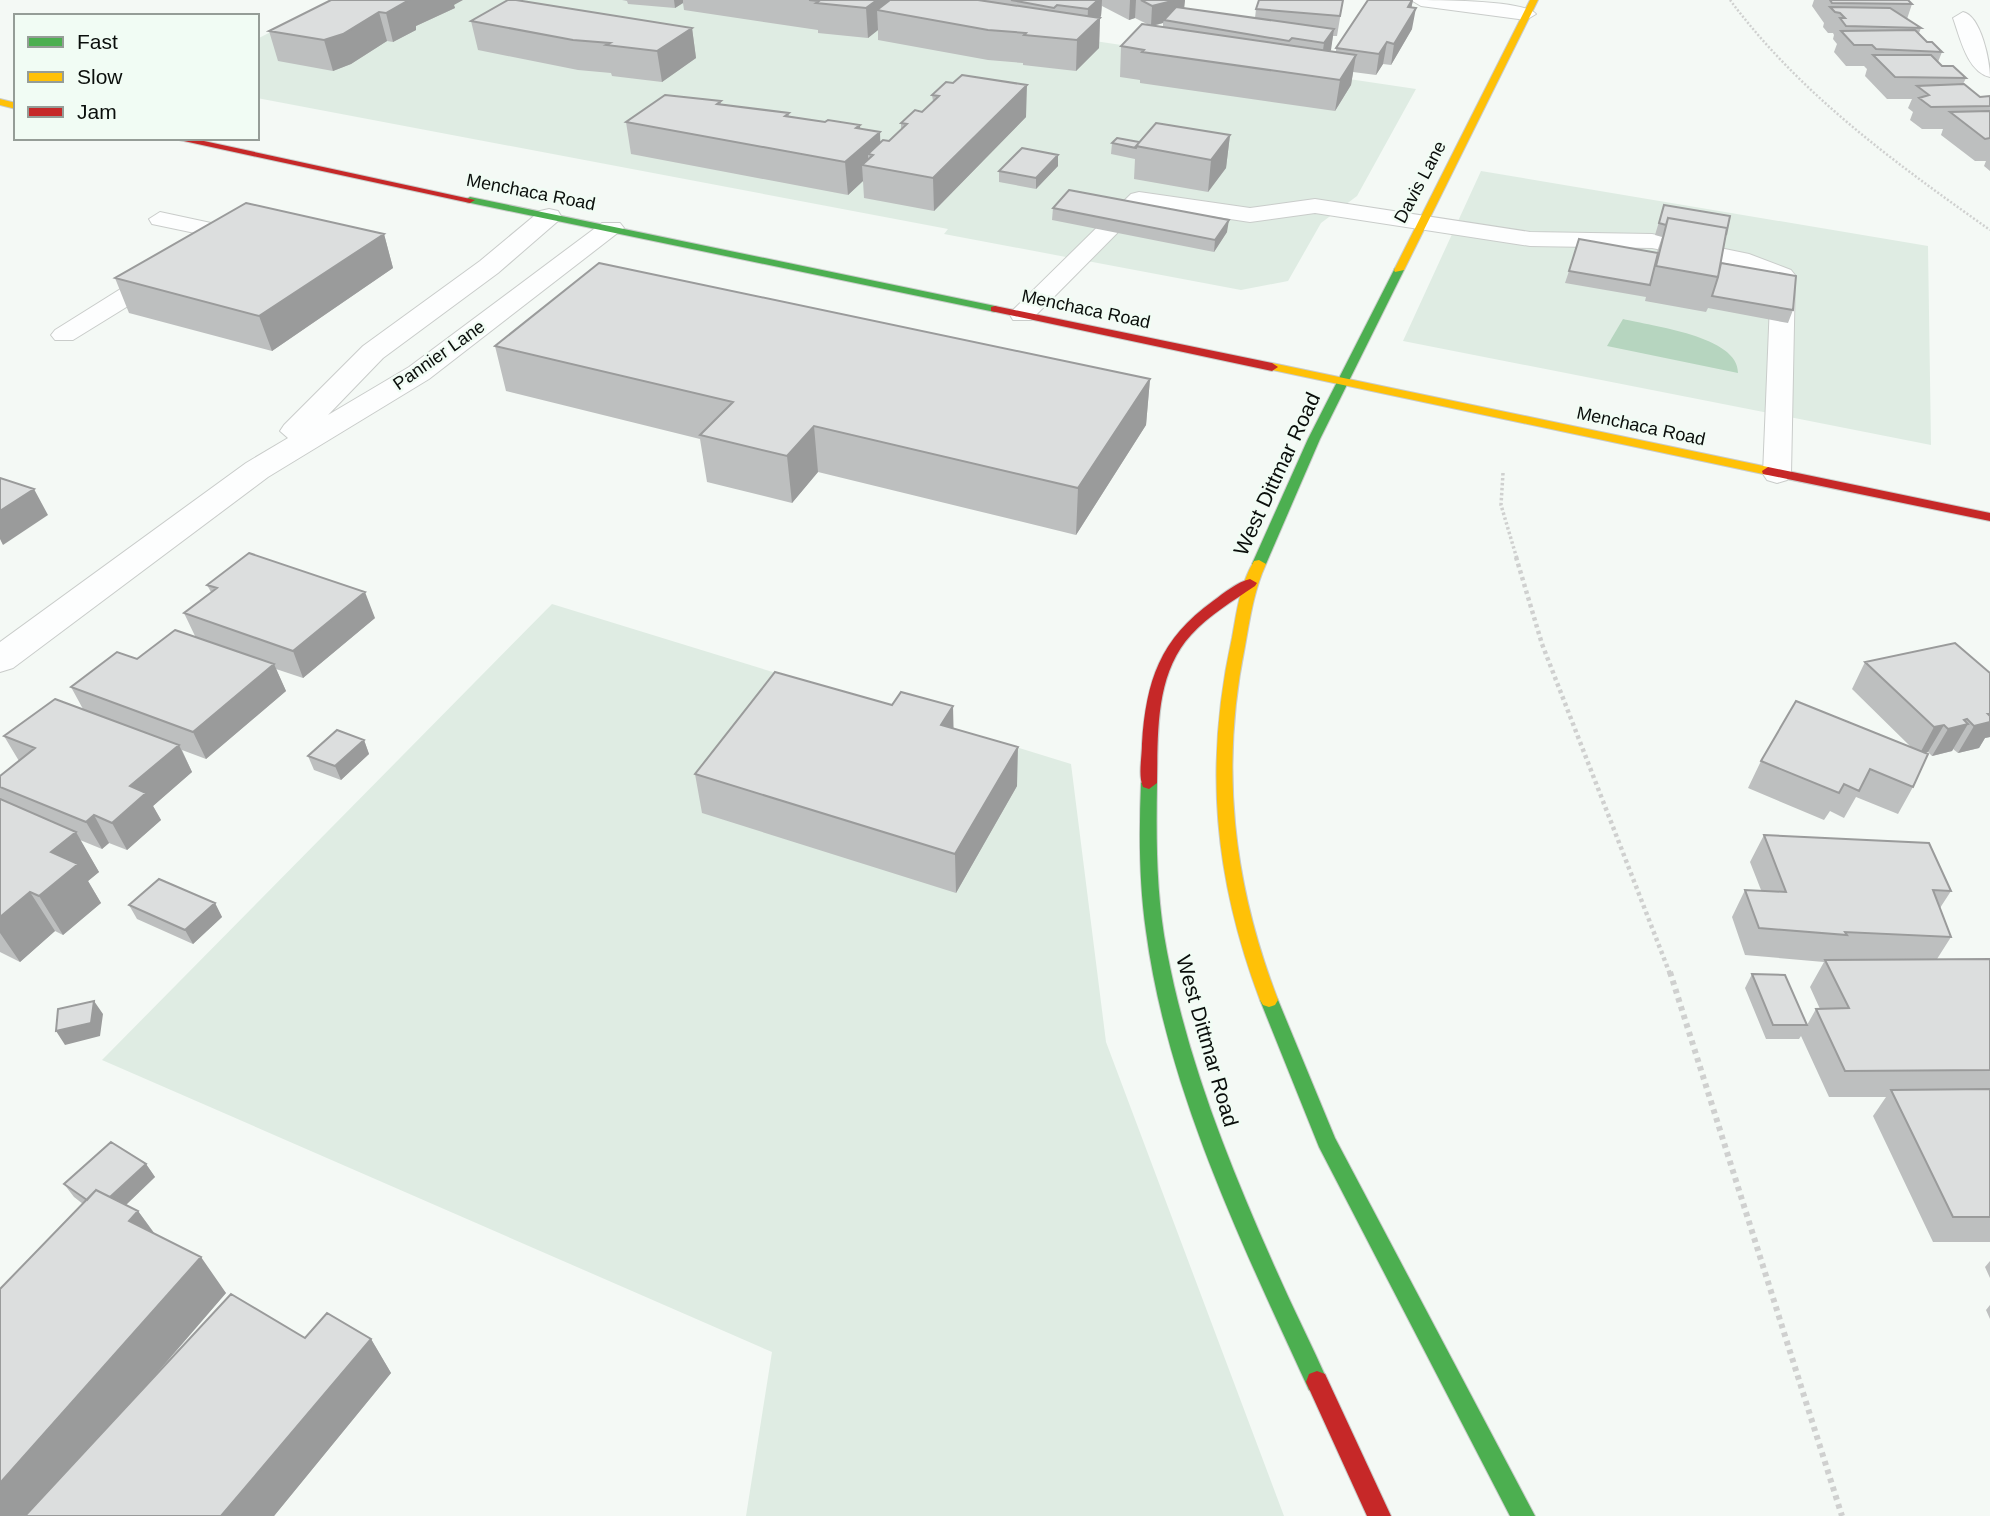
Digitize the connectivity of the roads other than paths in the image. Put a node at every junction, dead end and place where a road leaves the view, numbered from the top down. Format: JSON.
{"nodes":[{"id":1,"x":1421,"y":0,"type":"edge"},
{"id":2,"x":1944,"y":0,"type":"edge"},
{"id":3,"x":1530,"y":7,"type":"edge"},
{"id":4,"x":1963,"y":18,"type":"junction"},
{"id":5,"x":1990,"y":36,"type":"edge"},
{"id":6,"x":1990,"y":71,"type":"edge"},
{"id":7,"x":185,"y":140,"type":"edge"},
{"id":8,"x":549,"y":216,"type":"junction"},
{"id":9,"x":160,"y":219,"type":"dead end"},
{"id":10,"x":1420,"y":221,"type":"junction"},
{"id":11,"x":611,"y":228,"type":"junction"},
{"id":12,"x":1022,"y":316,"type":"junction"},
{"id":13,"x":64,"y":335,"type":"dead end"},
{"id":14,"x":1344,"y":383,"type":"junction"},
{"id":15,"x":257,"y":470,"type":"junction"},
{"id":16,"x":1777,"y":474,"type":"junction"},
{"id":17,"x":1990,"y":517,"type":"edge"},
{"id":18,"x":1250,"y":583,"type":"junction"},
{"id":19,"x":0,"y":660,"type":"edge"},
{"id":20,"x":1379,"y":1516,"type":"edge"},
{"id":21,"x":1523,"y":1516,"type":"edge"}],
"edges":[{"from":1,"to":3,"type":"street"},
{"from":2,"to":4,"type":"street"},
{"from":3,"to":10,"type":"street","name":"Davis Lane"},
{"from":4,"to":5,"type":"street"},
{"from":4,"to":6,"type":"street"},
{"from":7,"to":8,"type":"street","name":"Menchaca Road"},
{"from":8,"to":11,"type":"street","name":"Menchaca Road"},
{"from":8,"to":15,"type":"street","name":"Pannier Lane"},
{"from":9,"to":13,"type":"lane"},
{"from":10,"to":12,"type":"lane"},
{"from":10,"to":14,"type":"street","name":"Davis Lane"},
{"from":10,"to":16,"type":"lane"},
{"from":11,"to":12,"type":"street","name":"Menchaca Road"},
{"from":11,"to":15,"type":"street","name":"Pannier Lane"},
{"from":12,"to":14,"type":"street","name":"Menchaca Road"},
{"from":14,"to":16,"type":"street","name":"Menchaca Road"},
{"from":14,"to":18,"type":"street","name":"West Dittmar Road"},
{"from":15,"to":19,"type":"street","name":"Pannier Lane"},
{"from":16,"to":17,"type":"street","name":"Menchaca Road"},
{"from":18,"to":20,"type":"street","name":"West Dittmar Road"},
{"from":18,"to":21,"type":"street","name":"West Dittmar Road"}]}
